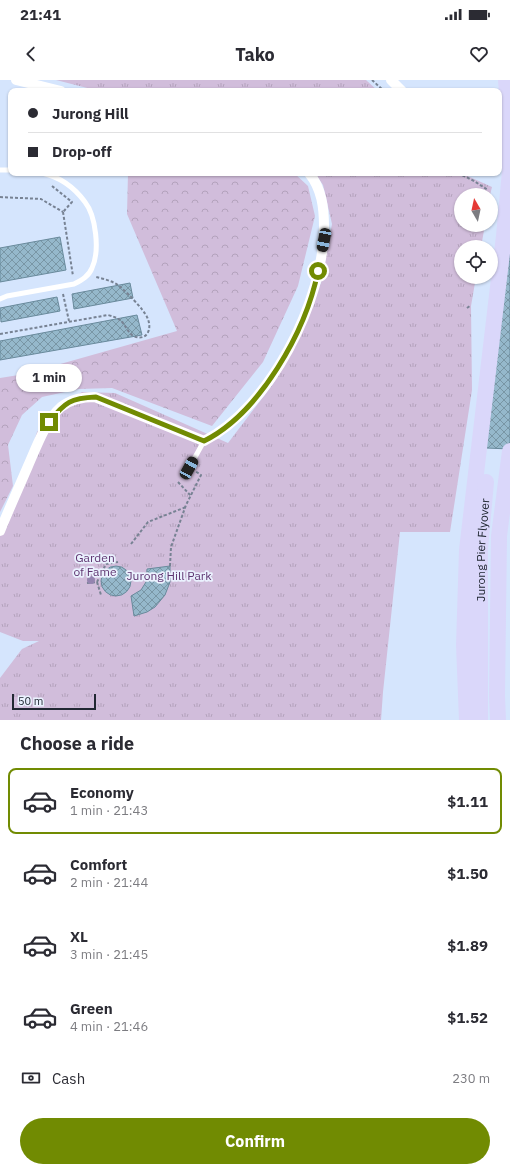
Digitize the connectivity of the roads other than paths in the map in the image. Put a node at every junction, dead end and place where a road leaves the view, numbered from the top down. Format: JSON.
{"nodes":[{"id":1,"x":16,"y":80,"type":"edge"},
{"id":2,"x":391,"y":80,"type":"edge"},
{"id":3,"x":506,"y":80,"type":"edge"},
{"id":4,"x":49,"y":88,"type":"edge"},
{"id":5,"x":399,"y":88,"type":"edge"},
{"id":6,"x":510,"y":172,"type":"edge"},
{"id":7,"x":54,"y":176,"type":"edge"},
{"id":8,"x":311,"y":176,"type":"edge"},
{"id":9,"x":0,"y":299,"type":"edge"},
{"id":10,"x":488,"y":381,"type":"junction"},
{"id":11,"x":204,"y":441,"type":"junction"},
{"id":12,"x":510,"y":451,"type":"edge"},
{"id":13,"x":189,"y":468,"type":"road end"},
{"id":14,"x":0,"y":531,"type":"edge"},
{"id":15,"x":467,"y":720,"type":"edge"},
{"id":16,"x":480,"y":720,"type":"edge"},
{"id":17,"x":498,"y":720,"type":"edge"}],
"edges":[{"from":1,"to":4,"type":"street"},
{"from":2,"to":5,"type":"street"},
{"from":3,"to":6,"type":"main road"},
{"from":6,"to":10,"type":"main road"},
{"from":7,"to":9,"type":"lane"},
{"from":8,"to":11,"type":"street"},
{"from":10,"to":15,"type":"main road"},
{"from":10,"to":16,"type":"main road","name":"Jurong Pier Flyover"},
{"from":11,"to":13,"type":"lane"},
{"from":11,"to":14,"type":"street"},
{"from":12,"to":17,"type":"main road","name":"Jurong Pier Flyover"}]}
